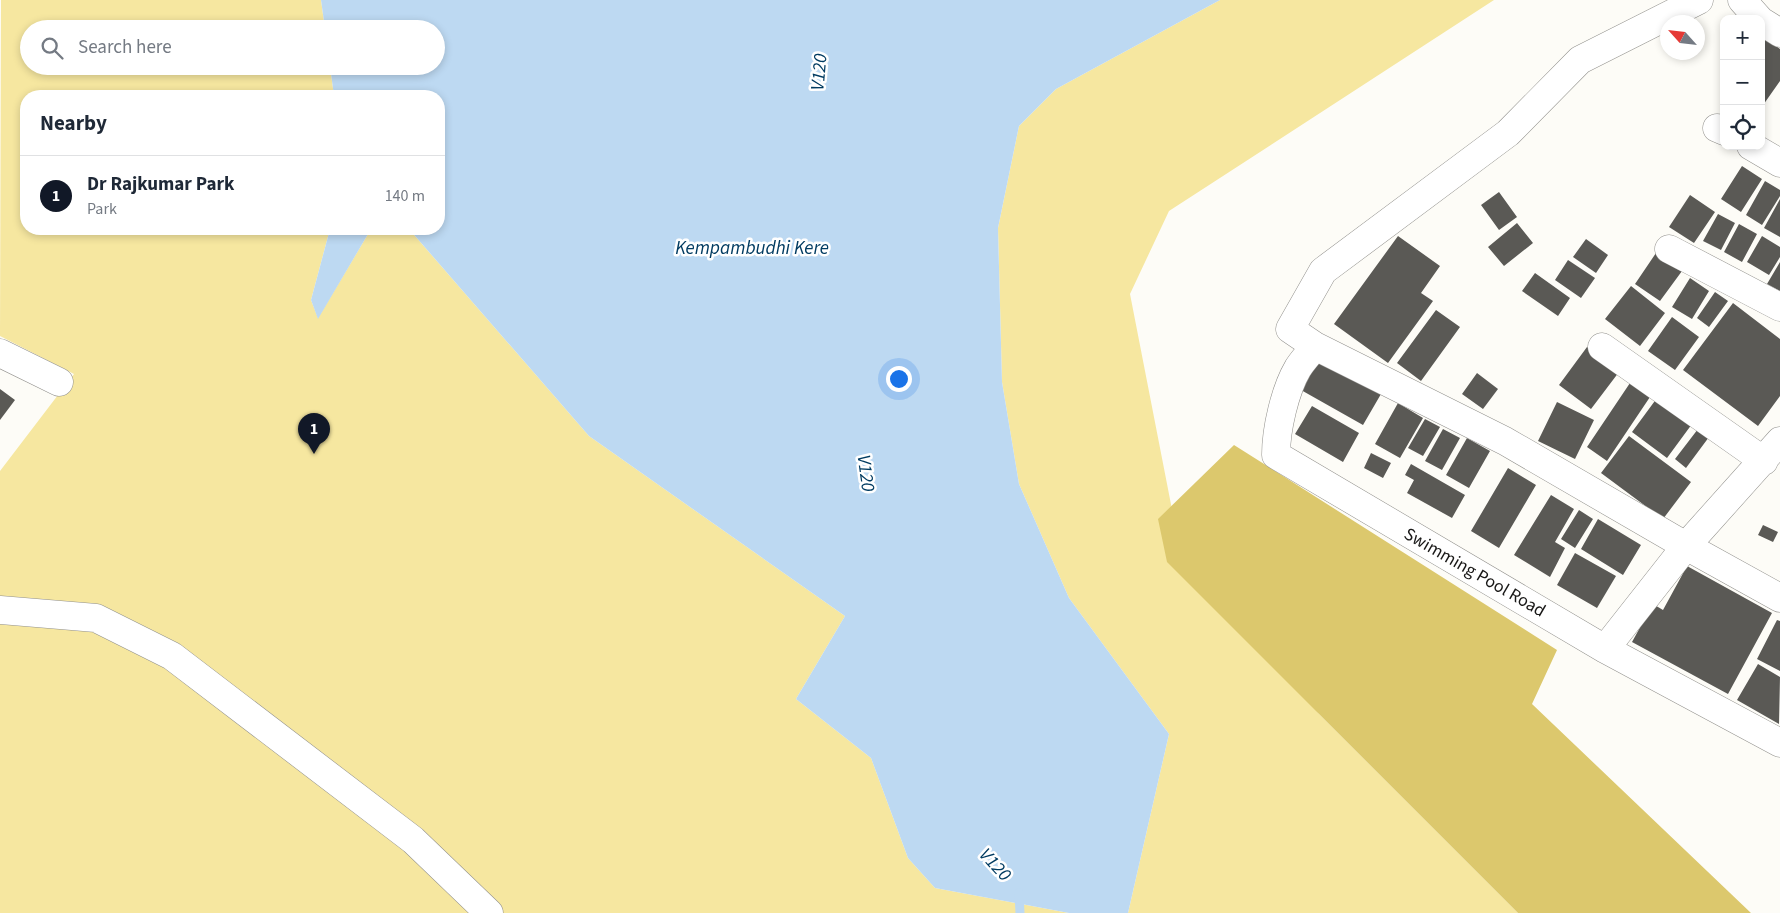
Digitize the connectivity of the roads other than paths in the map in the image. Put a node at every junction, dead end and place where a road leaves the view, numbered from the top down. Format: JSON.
{"nodes":[{"id":1,"x":1699,"y":0,"type":"edge"},
{"id":2,"x":1742,"y":0,"type":"edge"},
{"id":3,"x":1756,"y":15,"type":"edge"},
{"id":4,"x":1765,"y":23,"type":"edge"},
{"id":5,"x":1780,"y":33,"type":"edge"},
{"id":6,"x":1757,"y":150,"type":"edge"},
{"id":7,"x":1780,"y":163,"type":"edge"},
{"id":8,"x":1669,"y":248,"type":"dead end"},
{"id":9,"x":1780,"y":307,"type":"edge"},
{"id":10,"x":1315,"y":346,"type":"junction"},
{"id":11,"x":1602,"y":347,"type":"dead end"},
{"id":12,"x":0,"y":353,"type":"edge"},
{"id":13,"x":59,"y":382,"type":"dead end"},
{"id":14,"x":1772,"y":451,"type":"edge"},
{"id":15,"x":1686,"y":546,"type":"junction"},
{"id":16,"x":1780,"y":598,"type":"edge"},
{"id":17,"x":0,"y":610,"type":"edge"},
{"id":18,"x":1605,"y":649,"type":"junction"},
{"id":19,"x":1780,"y":743,"type":"edge"},
{"id":20,"x":489,"y":913,"type":"edge"}],
"edges":[{"from":1,"to":10,"type":"street"},
{"from":2,"to":3,"type":"street"},
{"from":4,"to":5,"type":"street"},
{"from":6,"to":7,"type":"street"},
{"from":8,"to":9,"type":"street"},
{"from":10,"to":15,"type":"street"},
{"from":10,"to":18,"type":"street","name":"Swimming Pool Road"},
{"from":11,"to":14,"type":"street"},
{"from":12,"to":13,"type":"street"},
{"from":14,"to":15,"type":"street"},
{"from":15,"to":16,"type":"street"},
{"from":15,"to":18,"type":"street"},
{"from":17,"to":20,"type":"street"},
{"from":18,"to":19,"type":"street","name":"Swimming Pool Road"}]}
